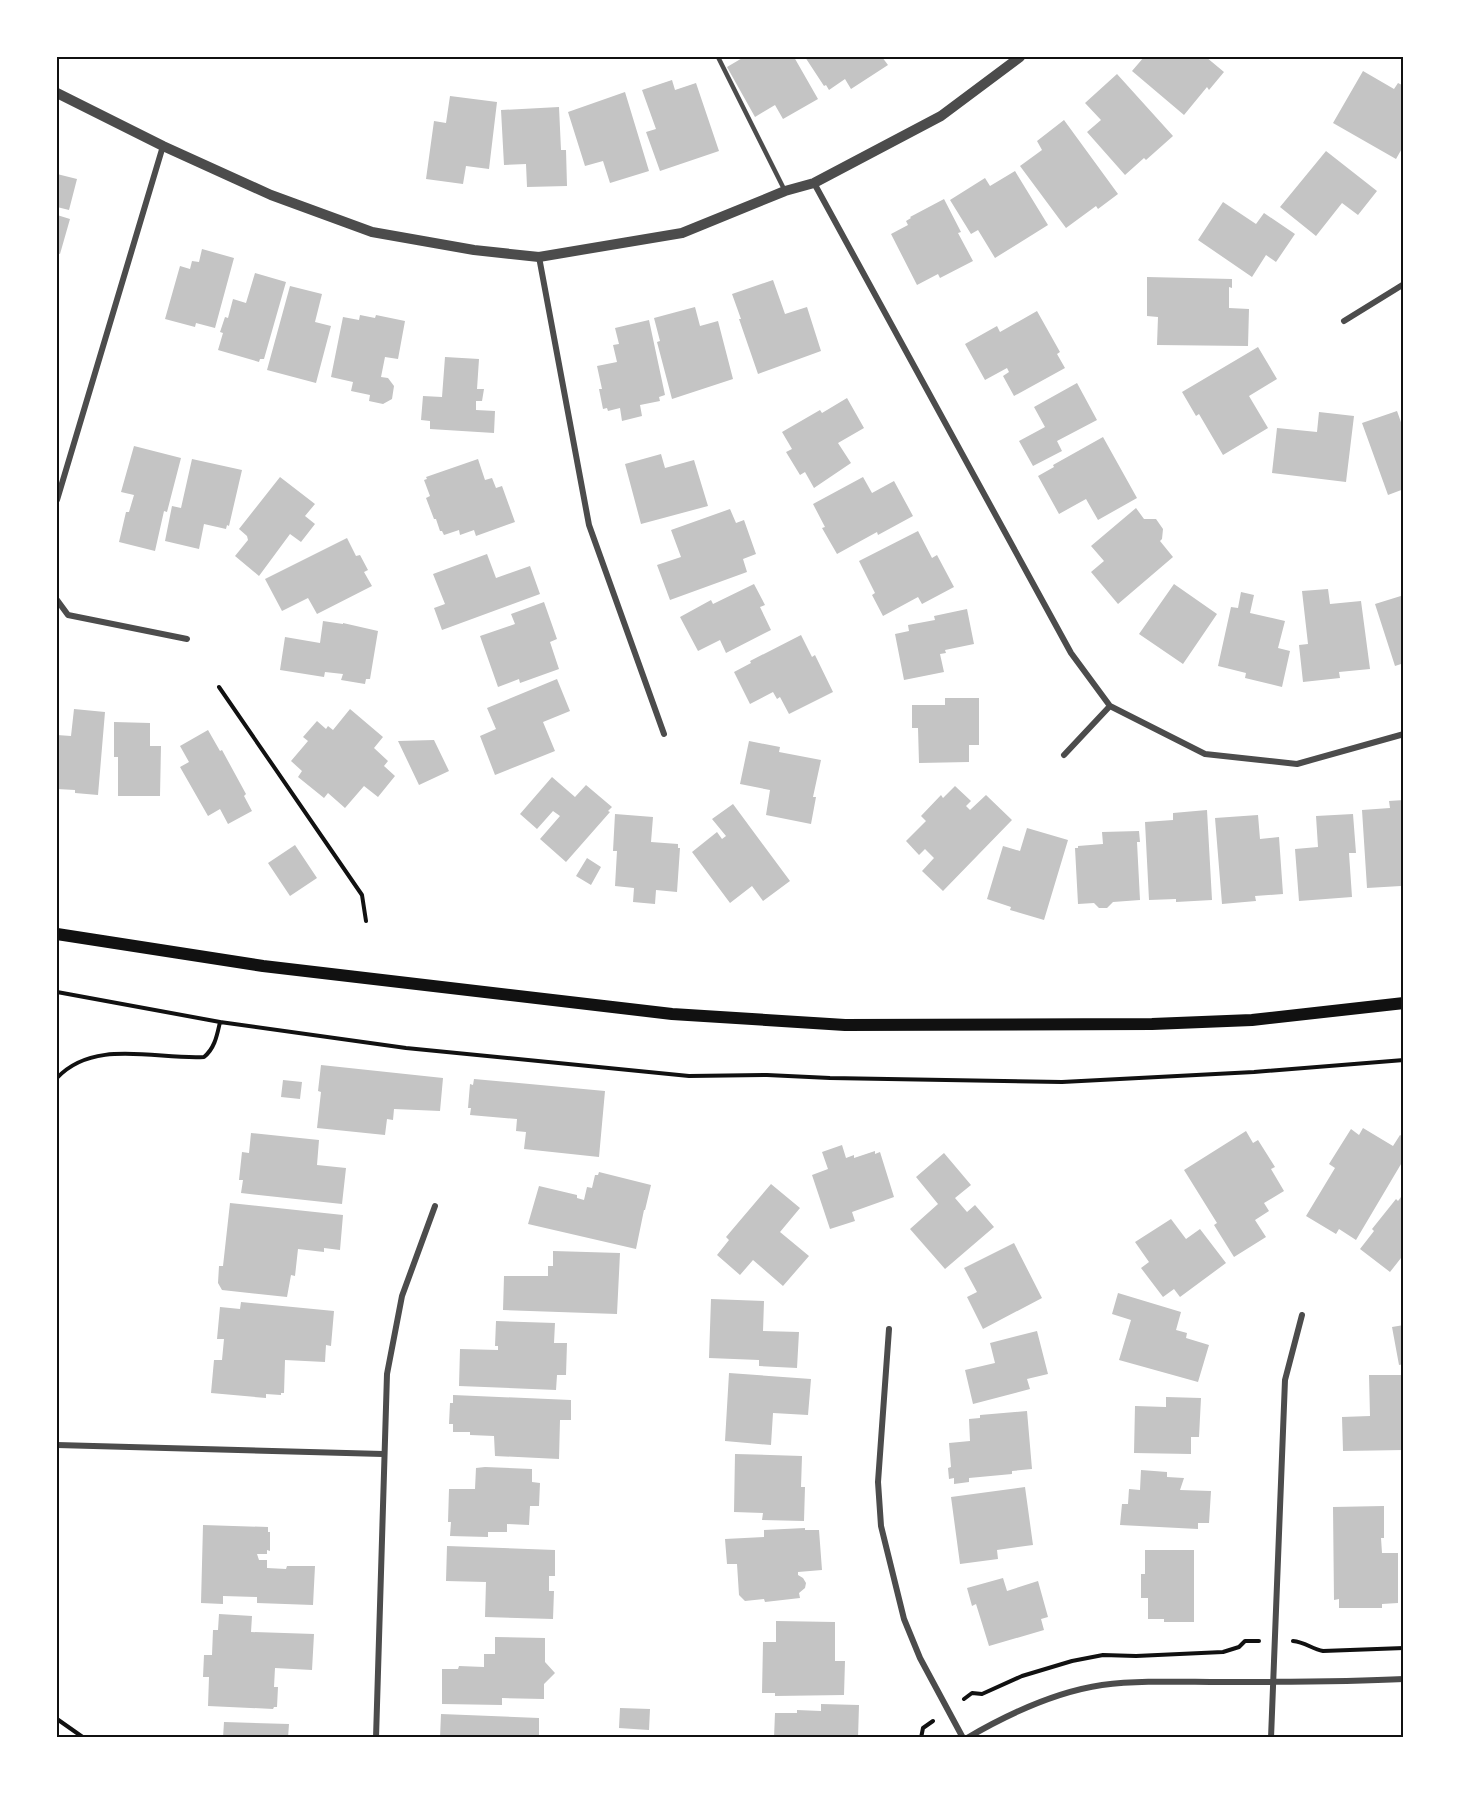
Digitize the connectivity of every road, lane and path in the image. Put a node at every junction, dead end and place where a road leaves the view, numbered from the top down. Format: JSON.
{"nodes":[{"id":1,"x":718,"y":57,"type":"edge"},
{"id":2,"x":1020,"y":57,"type":"edge"},
{"id":3,"x":57,"y":93,"type":"edge"},
{"id":4,"x":163,"y":146,"type":"junction"},
{"id":5,"x":814,"y":183,"type":"junction"},
{"id":6,"x":785,"y":191,"type":"junction"},
{"id":7,"x":538,"y":257,"type":"junction"},
{"id":8,"x":1404,"y":284,"type":"edge"},
{"id":9,"x":1344,"y":321,"type":"dead end"},
{"id":10,"x":57,"y":500,"type":"edge"},
{"id":11,"x":57,"y":600,"type":"edge"},
{"id":12,"x":188,"y":639,"type":"dead end"},
{"id":13,"x":219,"y":687,"type":"dead end"},
{"id":14,"x":1110,"y":706,"type":"junction"},
{"id":15,"x":664,"y":734,"type":"dead end"},
{"id":16,"x":1404,"y":734,"type":"edge"},
{"id":17,"x":1064,"y":755,"type":"dead end"},
{"id":18,"x":366,"y":921,"type":"dead end"},
{"id":19,"x":57,"y":934,"type":"edge"},
{"id":20,"x":57,"y":992,"type":"edge"},
{"id":21,"x":1404,"y":1004,"type":"edge"},
{"id":22,"x":220,"y":1022,"type":"junction"},
{"id":23,"x":1404,"y":1060,"type":"edge"},
{"id":24,"x":57,"y":1078,"type":"edge"},
{"id":25,"x":435,"y":1206,"type":"dead end"},
{"id":26,"x":1302,"y":1316,"type":"dead end"},
{"id":27,"x":889,"y":1329,"type":"dead end"},
{"id":28,"x":57,"y":1445,"type":"edge"},
{"id":29,"x":383,"y":1454,"type":"junction"},
{"id":30,"x":1245,"y":1641,"type":"dead end"},
{"id":31,"x":1302,"y":1642,"type":"dead end"},
{"id":32,"x":1404,"y":1648,"type":"edge"},
{"id":33,"x":1404,"y":1678,"type":"edge"},
{"id":34,"x":1272,"y":1682,"type":"junction"},
{"id":35,"x":972,"y":1693,"type":"dead end"},
{"id":36,"x":57,"y":1719,"type":"edge"},
{"id":37,"x":922,"y":1728,"type":"dead end"},
{"id":38,"x":84,"y":1738,"type":"edge"},
{"id":39,"x":376,"y":1738,"type":"edge"},
{"id":40,"x":921,"y":1738,"type":"edge"},
{"id":41,"x":965,"y":1738,"type":"edge"},
{"id":42,"x":1271,"y":1738,"type":"edge"}],
"edges":[{"from":1,"to":6,"type":"lane"},
{"from":2,"to":5,"type":"street"},
{"from":3,"to":4,"type":"street"},
{"from":4,"to":7,"type":"street"},
{"from":4,"to":10,"type":"street"},
{"from":5,"to":6,"type":"street"},
{"from":5,"to":14,"type":"street"},
{"from":6,"to":7,"type":"street"},
{"from":7,"to":15,"type":"street"},
{"from":8,"to":9,"type":"street"},
{"from":11,"to":12,"type":"street"},
{"from":13,"to":18,"type":"path"},
{"from":14,"to":16,"type":"street"},
{"from":14,"to":17,"type":"street"},
{"from":19,"to":21,"type":"main road"},
{"from":20,"to":22,"type":"path"},
{"from":22,"to":23,"type":"path"},
{"from":22,"to":24,"type":"path"},
{"from":25,"to":29,"type":"street"},
{"from":26,"to":34,"type":"street"},
{"from":27,"to":41,"type":"street"},
{"from":28,"to":29,"type":"street"},
{"from":29,"to":39,"type":"street"},
{"from":30,"to":35,"type":"path"},
{"from":31,"to":32,"type":"path"},
{"from":33,"to":34,"type":"street"},
{"from":34,"to":41,"type":"street"},
{"from":34,"to":42,"type":"street"},
{"from":36,"to":38,"type":"path"},
{"from":37,"to":40,"type":"path"}]}
